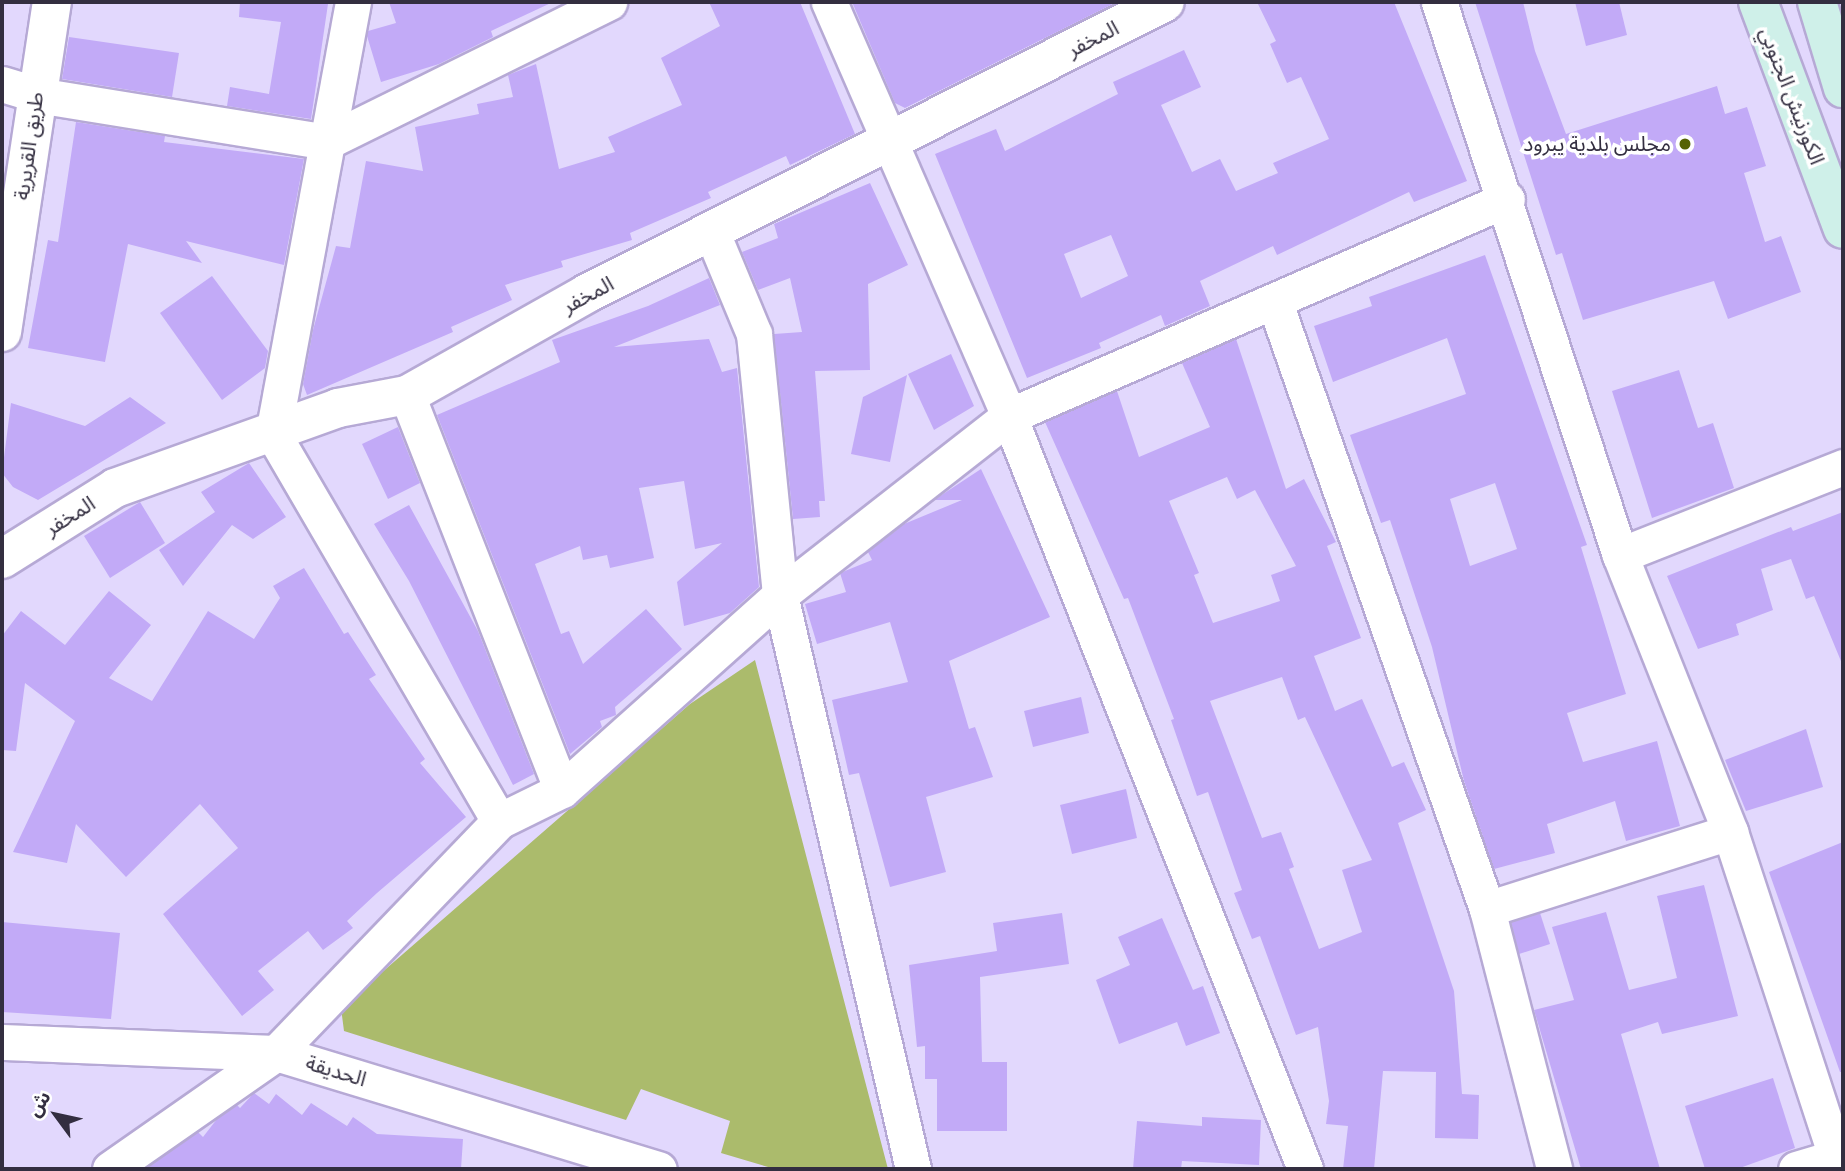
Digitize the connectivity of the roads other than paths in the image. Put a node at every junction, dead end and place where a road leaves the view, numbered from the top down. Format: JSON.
{"nodes":[{"id":1,"x":52,"y":2,"type":"edge"},
{"id":2,"x":353,"y":2,"type":"edge"},
{"id":3,"x":609,"y":2,"type":"edge"},
{"id":4,"x":829,"y":2,"type":"edge"},
{"id":5,"x":1165,"y":2,"type":"edge"},
{"id":6,"x":1439,"y":2,"type":"edge"},
{"id":7,"x":1758,"y":2,"type":"edge"},
{"id":8,"x":1817,"y":2,"type":"edge"},
{"id":9,"x":1843,"y":88,"type":"edge"},
{"id":10,"x":19,"y":89,"type":"edge"},
{"id":11,"x":326,"y":142,"type":"junction"},
{"id":12,"x":893,"y":142,"type":"junction"},
{"id":13,"x":1507,"y":199,"type":"junction"},
{"id":14,"x":1843,"y":229,"type":"edge"},
{"id":15,"x":712,"y":233,"type":"junction"},
{"id":16,"x":1275,"y":303,"type":"junction"},
{"id":17,"x":2,"y":325,"type":"edge"},
{"id":18,"x":2,"y":332,"type":"edge"},
{"id":19,"x":407,"y":395,"type":"junction"},
{"id":20,"x":1009,"y":416,"type":"junction"},
{"id":21,"x":273,"y":434,"type":"junction"},
{"id":22,"x":1843,"y":467,"type":"edge"},
{"id":23,"x":1620,"y":555,"type":"junction"},
{"id":24,"x":2,"y":559,"type":"edge"},
{"id":25,"x":780,"y":595,"type":"junction"},
{"id":26,"x":562,"y":790,"type":"junction"},
{"id":27,"x":499,"y":821,"type":"junction"},
{"id":28,"x":1730,"y":832,"type":"junction"},
{"id":29,"x":1487,"y":909,"type":"junction"},
{"id":30,"x":2,"y":1042,"type":"edge"},
{"id":31,"x":276,"y":1053,"type":"junction"},
{"id":32,"x":1830,"y":1096,"type":"edge"},
{"id":33,"x":1838,"y":1163,"type":"edge"},
{"id":34,"x":110,"y":1169,"type":"edge"},
{"id":35,"x":659,"y":1169,"type":"edge"},
{"id":36,"x":913,"y":1169,"type":"edge"},
{"id":37,"x":1306,"y":1169,"type":"edge"},
{"id":38,"x":1554,"y":1169,"type":"edge"},
{"id":39,"x":1796,"y":1169,"type":"edge"}],
"edges":[{"from":1,"to":10,"type":"street","name":"طريق القريرية"},
{"from":2,"to":11,"type":"street"},
{"from":3,"to":11,"type":"street"},
{"from":4,"to":12,"type":"street"},
{"from":5,"to":12,"type":"street","name":"المخفر"},
{"from":6,"to":13,"type":"street"},
{"from":7,"to":14,"type":"main road","name":"الكورنيش الجنوبي"},
{"from":8,"to":9,"type":"main road"},
{"from":10,"to":11,"type":"street"},
{"from":10,"to":17,"type":"street","name":"طريق القريرية"},
{"from":11,"to":21,"type":"street"},
{"from":12,"to":15,"type":"street","name":"المخفر"},
{"from":12,"to":20,"type":"street"},
{"from":13,"to":16,"type":"street"},
{"from":13,"to":23,"type":"street"},
{"from":15,"to":19,"type":"street","name":"المخفر"},
{"from":15,"to":25,"type":"street"},
{"from":16,"to":20,"type":"street"},
{"from":16,"to":29,"type":"street"},
{"from":17,"to":18,"type":"street","name":"طريق القريرية"},
{"from":19,"to":21,"type":"street","name":"المخفر"},
{"from":19,"to":26,"type":"street"},
{"from":20,"to":25,"type":"street"},
{"from":20,"to":37,"type":"street"},
{"from":21,"to":24,"type":"street","name":"المخفر"},
{"from":21,"to":27,"type":"street"},
{"from":22,"to":23,"type":"street"},
{"from":23,"to":28,"type":"street"},
{"from":25,"to":26,"type":"street"},
{"from":25,"to":36,"type":"street"},
{"from":26,"to":27,"type":"street"},
{"from":27,"to":31,"type":"street"},
{"from":28,"to":29,"type":"street"},
{"from":28,"to":32,"type":"street"},
{"from":29,"to":38,"type":"street"},
{"from":30,"to":31,"type":"street","name":"الحديقة"},
{"from":31,"to":34,"type":"street"},
{"from":31,"to":35,"type":"street","name":"الحديقة"},
{"from":32,"to":33,"type":"street"},
{"from":33,"to":39,"type":"street"}]}
